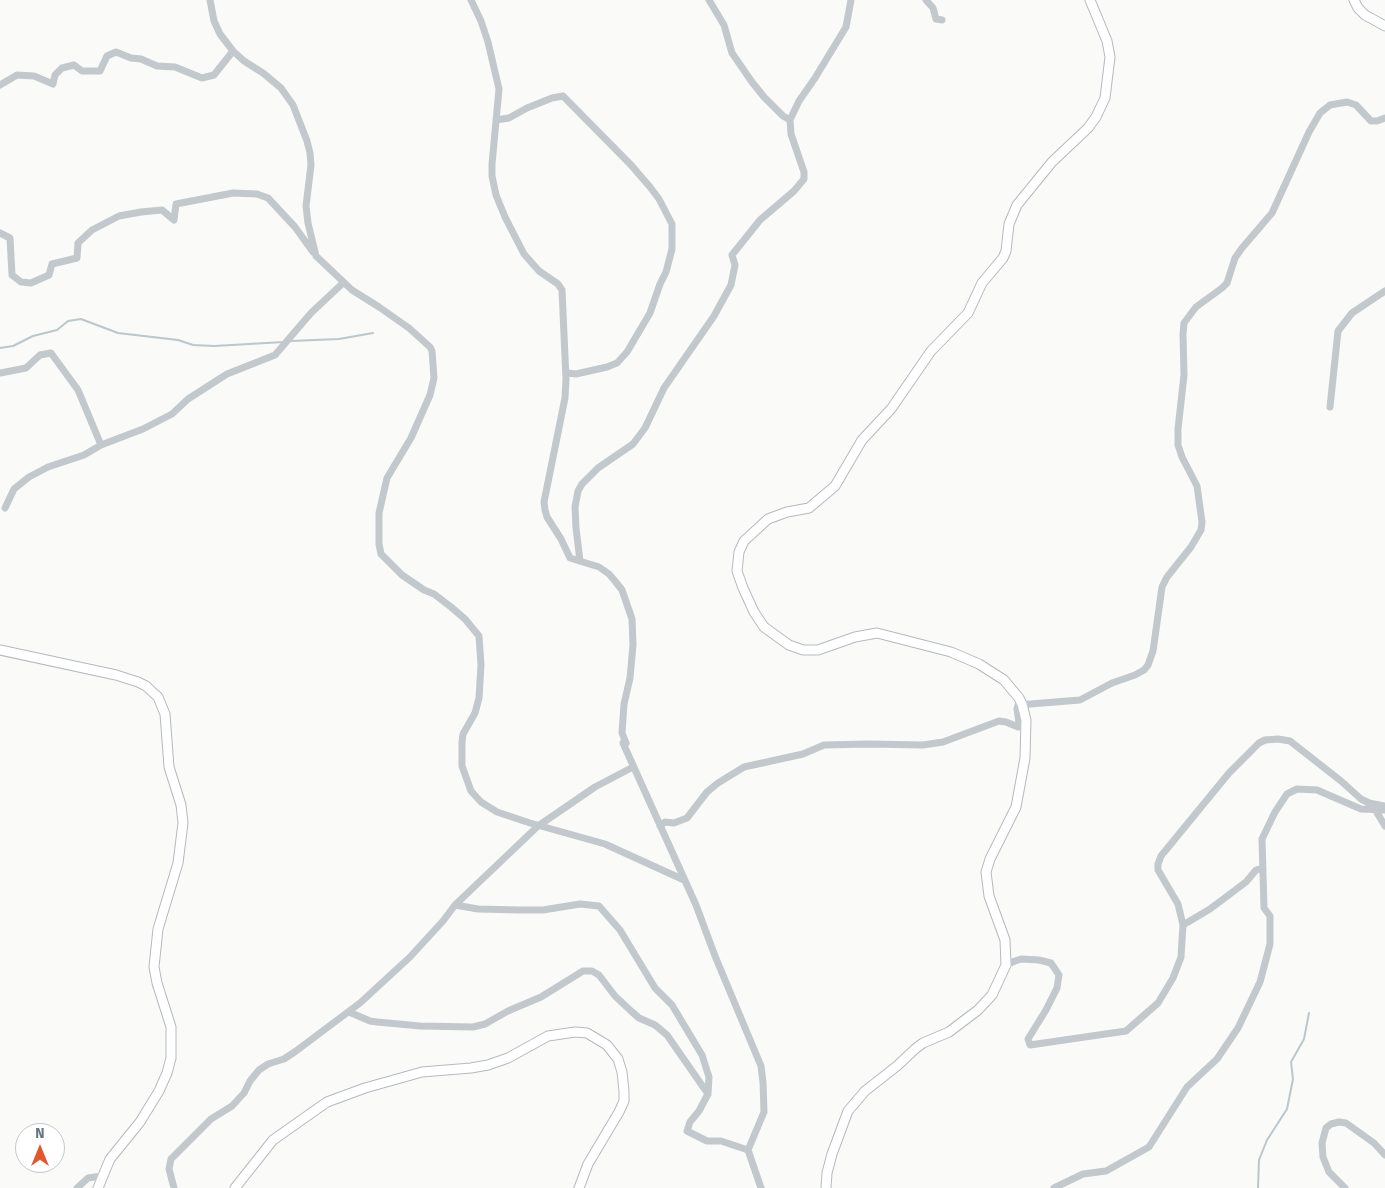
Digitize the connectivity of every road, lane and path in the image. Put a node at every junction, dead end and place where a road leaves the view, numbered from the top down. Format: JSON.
{"nodes":[{"id":1,"x":210,"y":0,"type":"edge"},
{"id":2,"x":471,"y":0,"type":"edge"},
{"id":3,"x":709,"y":0,"type":"edge"},
{"id":4,"x":851,"y":0,"type":"edge"},
{"id":5,"x":926,"y":0,"type":"edge"},
{"id":6,"x":1090,"y":0,"type":"edge"},
{"id":7,"x":1354,"y":0,"type":"edge"},
{"id":8,"x":942,"y":20,"type":"dead end"},
{"id":9,"x":1385,"y":26,"type":"edge"},
{"id":10,"x":233,"y":51,"type":"junction"},
{"id":11,"x":0,"y":85,"type":"edge"},
{"id":12,"x":1385,"y":118,"type":"edge"},
{"id":13,"x":496,"y":120,"type":"junction"},
{"id":14,"x":790,"y":120,"type":"junction"},
{"id":15,"x":0,"y":233,"type":"edge"},
{"id":16,"x":316,"y":256,"type":"junction"},
{"id":17,"x":343,"y":282,"type":"junction"},
{"id":18,"x":1385,"y":291,"type":"edge"},
{"id":19,"x":566,"y":372,"type":"junction"},
{"id":20,"x":0,"y":374,"type":"edge"},
{"id":21,"x":1330,"y":407,"type":"dead end"},
{"id":22,"x":101,"y":445,"type":"junction"},
{"id":23,"x":5,"y":508,"type":"dead end"},
{"id":24,"x":580,"y":561,"type":"junction"},
{"id":25,"x":0,"y":650,"type":"edge"},
{"id":26,"x":1022,"y":704,"type":"junction"},
{"id":27,"x":633,"y":767,"type":"junction"},
{"id":28,"x":1385,"y":806,"type":"edge"},
{"id":29,"x":1385,"y":810,"type":"edge"},
{"id":30,"x":1376,"y":811,"type":"junction"},
{"id":31,"x":538,"y":826,"type":"junction"},
{"id":32,"x":660,"y":826,"type":"junction"},
{"id":33,"x":1385,"y":826,"type":"edge"},
{"id":34,"x":1262,"y":868,"type":"junction"},
{"id":35,"x":684,"y":880,"type":"junction"},
{"id":36,"x":455,"y":905,"type":"junction"},
{"id":37,"x":1183,"y":925,"type":"junction"},
{"id":38,"x":1006,"y":966,"type":"junction"},
{"id":39,"x":349,"y":1012,"type":"junction"},
{"id":40,"x":708,"y":1094,"type":"junction"},
{"id":41,"x":748,"y":1150,"type":"junction"},
{"id":42,"x":1385,"y":1156,"type":"edge"},
{"id":43,"x":102,"y":1176,"type":"junction"},
{"id":44,"x":77,"y":1188,"type":"edge"},
{"id":45,"x":98,"y":1188,"type":"edge"},
{"id":46,"x":174,"y":1188,"type":"edge"},
{"id":47,"x":234,"y":1188,"type":"edge"},
{"id":48,"x":579,"y":1188,"type":"edge"},
{"id":49,"x":761,"y":1188,"type":"edge"},
{"id":50,"x":826,"y":1188,"type":"edge"},
{"id":51,"x":1054,"y":1188,"type":"edge"},
{"id":52,"x":1344,"y":1188,"type":"edge"}],
"edges":[{"from":1,"to":10,"type":"street"},
{"from":2,"to":13,"type":"street"},
{"from":3,"to":14,"type":"street"},
{"from":4,"to":14,"type":"street"},
{"from":5,"to":8,"type":"street"},
{"from":6,"to":26,"type":"main road"},
{"from":7,"to":9,"type":"main road"},
{"from":10,"to":11,"type":"street"},
{"from":10,"to":16,"type":"street"},
{"from":12,"to":26,"type":"street"},
{"from":13,"to":19,"type":"street"},
{"from":13,"to":19,"type":"street"},
{"from":14,"to":24,"type":"street"},
{"from":15,"to":16,"type":"street"},
{"from":16,"to":17,"type":"street"},
{"from":17,"to":22,"type":"street"},
{"from":17,"to":31,"type":"street"},
{"from":18,"to":21,"type":"street"},
{"from":19,"to":24,"type":"street"},
{"from":20,"to":22,"type":"street"},
{"from":22,"to":23,"type":"street"},
{"from":24,"to":27,"type":"street"},
{"from":25,"to":43,"type":"main road"},
{"from":26,"to":32,"type":"street"},
{"from":26,"to":38,"type":"main road"},
{"from":27,"to":31,"type":"street"},
{"from":27,"to":32,"type":"street"},
{"from":28,"to":37,"type":"street"},
{"from":29,"to":30,"type":"street"},
{"from":30,"to":33,"type":"street"},
{"from":30,"to":34,"type":"street"},
{"from":31,"to":35,"type":"street"},
{"from":31,"to":36,"type":"street"},
{"from":32,"to":35,"type":"street"},
{"from":34,"to":37,"type":"street"},
{"from":34,"to":51,"type":"street"},
{"from":35,"to":41,"type":"street"},
{"from":36,"to":39,"type":"street"},
{"from":36,"to":40,"type":"street"},
{"from":37,"to":38,"type":"street"},
{"from":38,"to":50,"type":"main road"},
{"from":39,"to":40,"type":"street"},
{"from":39,"to":46,"type":"street"},
{"from":40,"to":41,"type":"street"},
{"from":41,"to":49,"type":"street"},
{"from":42,"to":52,"type":"street"},
{"from":43,"to":44,"type":"street"},
{"from":43,"to":45,"type":"main road"},
{"from":47,"to":48,"type":"main road"}]}
